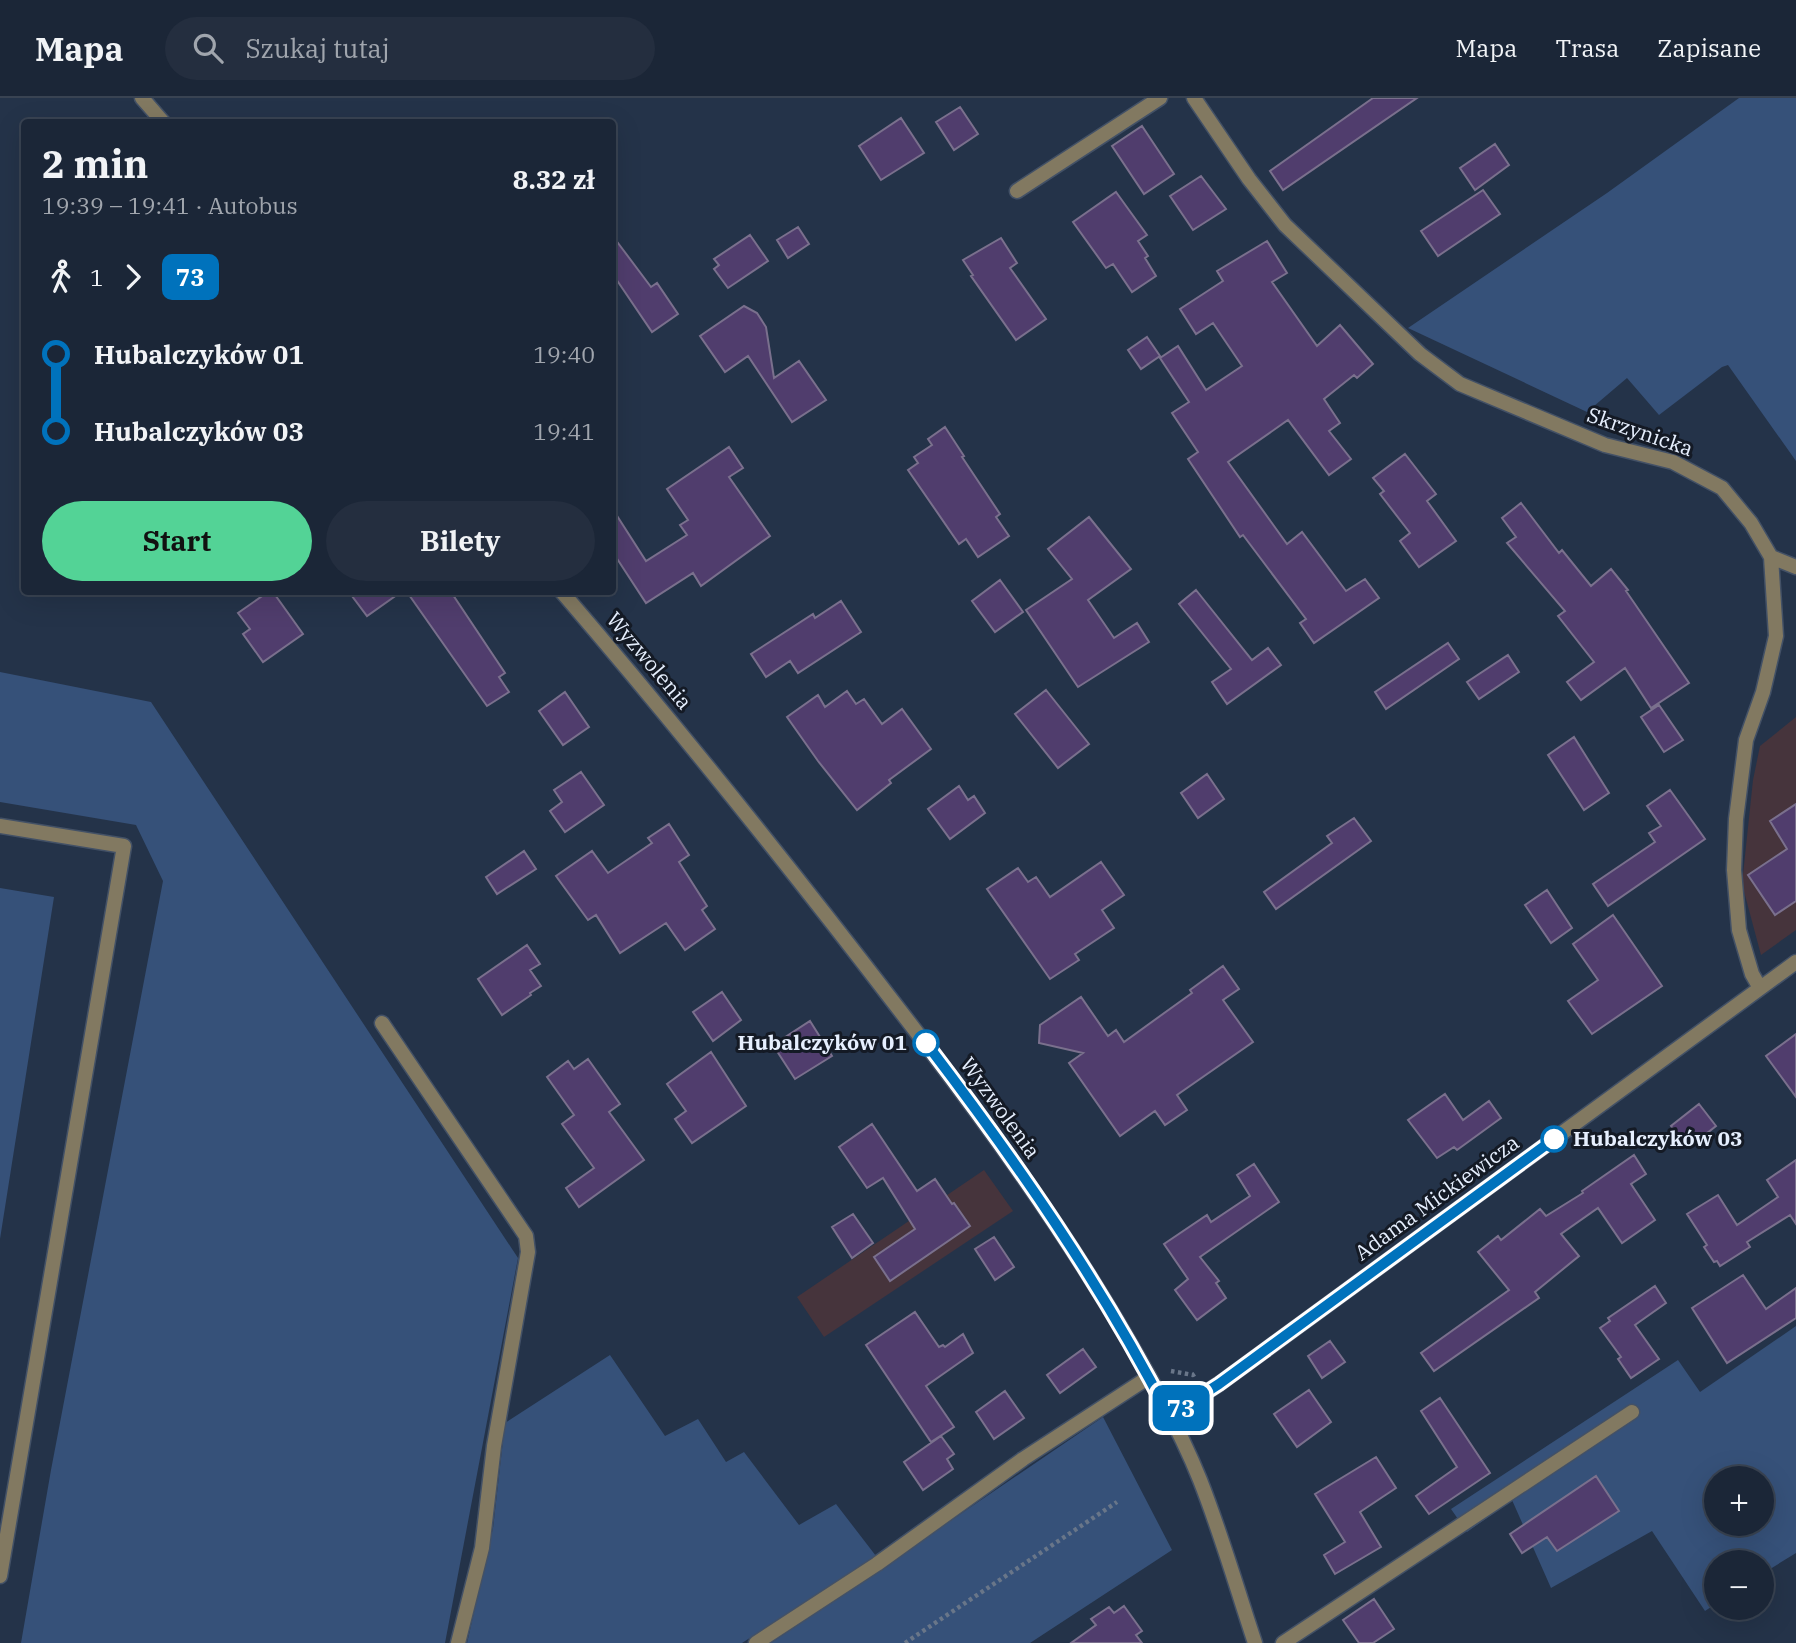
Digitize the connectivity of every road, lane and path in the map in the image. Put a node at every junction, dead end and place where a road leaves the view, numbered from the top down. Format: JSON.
{"nodes":[{"id":1,"x":142,"y":98,"type":"edge"},
{"id":2,"x":1160,"y":98,"type":"edge"},
{"id":3,"x":1194,"y":98,"type":"edge"},
{"id":4,"x":160,"y":119,"type":"edge"},
{"id":5,"x":1017,"y":191,"type":"dead end"},
{"id":6,"x":1771,"y":556,"type":"junction"},
{"id":7,"x":1796,"y":567,"type":"edge"},
{"id":8,"x":565,"y":595,"type":"edge"},
{"id":9,"x":0,"y":826,"type":"edge"},
{"id":10,"x":1796,"y":962,"type":"edge"},
{"id":11,"x":1760,"y":988,"type":"junction"},
{"id":12,"x":382,"y":1023,"type":"dead end"},
{"id":13,"x":1166,"y":1367,"type":"dead end"},
{"id":14,"x":1200,"y":1371,"type":"dead end"},
{"id":15,"x":1149,"y":1377,"type":"junction"},
{"id":16,"x":1632,"y":1412,"type":"dead end"},
{"id":17,"x":1169,"y":1416,"type":"junction"},
{"id":18,"x":1117,"y":1502,"type":"dead end"},
{"id":19,"x":0,"y":1576,"type":"edge"},
{"id":20,"x":458,"y":1643,"type":"edge"},
{"id":21,"x":756,"y":1643,"type":"edge"},
{"id":22,"x":905,"y":1643,"type":"edge"},
{"id":23,"x":1255,"y":1643,"type":"edge"},
{"id":24,"x":1283,"y":1643,"type":"edge"}],
"edges":[{"from":1,"to":4,"type":"street"},
{"from":2,"to":5,"type":"street"},
{"from":3,"to":6,"type":"street","name":"Skrzynicka"},
{"from":6,"to":7,"type":"street"},
{"from":6,"to":11,"type":"street","name":"Skrzynicka"},
{"from":8,"to":15,"type":"street","name":"Wyzwolenia"},
{"from":9,"to":19,"type":"street"},
{"from":10,"to":11,"type":"street","name":"Adama Mickiewicza"},
{"from":11,"to":17,"type":"street","name":"Adama Mickiewicza"},
{"from":12,"to":20,"type":"street"},
{"from":13,"to":14,"type":"path"},
{"from":15,"to":17,"type":"street","name":"Wyzwolenia"},
{"from":15,"to":21,"type":"street"},
{"from":16,"to":24,"type":"street"},
{"from":17,"to":23,"type":"street","name":"Wyzwolenia"},
{"from":18,"to":22,"type":"path"}]}
